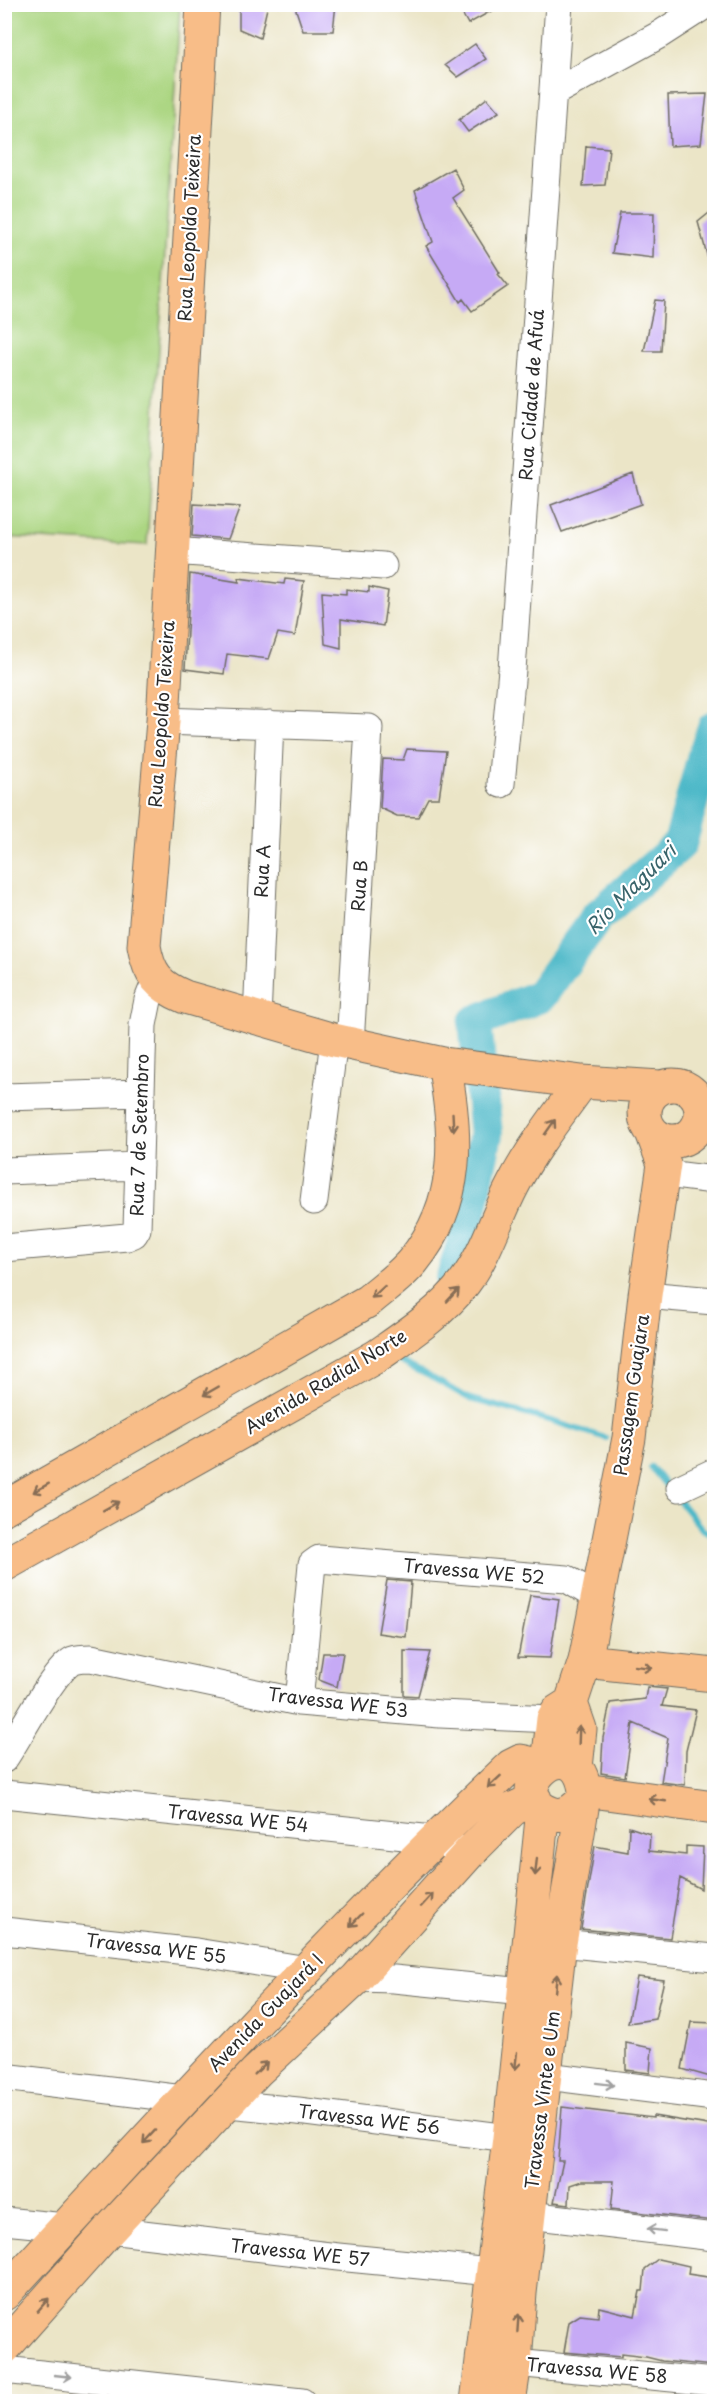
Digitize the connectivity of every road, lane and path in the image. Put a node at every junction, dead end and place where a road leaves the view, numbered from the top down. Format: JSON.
{"nodes":[{"id":1,"x":203,"y":4,"type":"edge"},
{"id":2,"x":559,"y":4,"type":"edge"},
{"id":3,"x":707,"y":4,"type":"edge"},
{"id":4,"x":553,"y":93,"type":"junction"},
{"id":5,"x":172,"y":551,"type":"junction"},
{"id":6,"x":383,"y":566,"type":"dead end"},
{"id":7,"x":163,"y":721,"type":"junction"},
{"id":8,"x":270,"y":724,"type":"junction"},
{"id":9,"x":501,"y":784,"type":"dead end"},
{"id":10,"x":156,"y":980,"type":"junction"},
{"id":11,"x":256,"y":1018,"type":"junction"},
{"id":12,"x":342,"y":1042,"type":"junction"},
{"id":13,"x":452,"y":1064,"type":"junction"},
{"id":14,"x":582,"y":1082,"type":"junction"},
{"id":15,"x":687,"y":1089,"type":"edge"},
{"id":16,"x":141,"y":1093,"type":"junction"},
{"id":17,"x":4,"y":1097,"type":"edge"},
{"id":18,"x":649,"y":1126,"type":"junction"},
{"id":19,"x":685,"y":1138,"type":"junction"},
{"id":20,"x":140,"y":1166,"type":"junction"},
{"id":21,"x":4,"y":1171,"type":"edge"},
{"id":22,"x":714,"y":1180,"type":"edge"},
{"id":23,"x":668,"y":1184,"type":"junction"},
{"id":24,"x":314,"y":1201,"type":"dead end"},
{"id":25,"x":4,"y":1248,"type":"edge"},
{"id":26,"x":645,"y":1295,"type":"junction"},
{"id":27,"x":714,"y":1301,"type":"edge"},
{"id":28,"x":714,"y":1472,"type":"edge"},
{"id":29,"x":680,"y":1488,"type":"dead end"},
{"id":30,"x":4,"y":1508,"type":"edge"},
{"id":31,"x":4,"y":1565,"type":"edge"},
{"id":32,"x":597,"y":1597,"type":"junction"},
{"id":33,"x":585,"y":1660,"type":"junction"},
{"id":34,"x":714,"y":1676,"type":"edge"},
{"id":35,"x":299,"y":1702,"type":"junction"},
{"id":36,"x":562,"y":1711,"type":"junction"},
{"id":37,"x":4,"y":1760,"type":"edge"},
{"id":38,"x":567,"y":1778,"type":"junction"},
{"id":39,"x":4,"y":1794,"type":"edge"},
{"id":40,"x":539,"y":1804,"type":"junction"},
{"id":41,"x":714,"y":1808,"type":"edge"},
{"id":42,"x":433,"y":1839,"type":"junction"},
{"id":43,"x":469,"y":1854,"type":"junction"},
{"id":44,"x":4,"y":1931,"type":"edge"},
{"id":45,"x":528,"y":1939,"type":"junction"},
{"id":46,"x":560,"y":1943,"type":"junction"},
{"id":47,"x":714,"y":1958,"type":"edge"},
{"id":48,"x":307,"y":1970,"type":"junction"},
{"id":49,"x":357,"y":1978,"type":"junction"},
{"id":50,"x":523,"y":1992,"type":"junction"},
{"id":51,"x":547,"y":2076,"type":"junction"},
{"id":52,"x":4,"y":2077,"type":"edge"},
{"id":53,"x":714,"y":2097,"type":"edge"},
{"id":54,"x":183,"y":2099,"type":"junction"},
{"id":55,"x":228,"y":2104,"type":"junction"},
{"id":56,"x":508,"y":2138,"type":"junction"},
{"id":57,"x":529,"y":2215,"type":"junction"},
{"id":58,"x":4,"y":2221,"type":"edge"},
{"id":59,"x":66,"y":2227,"type":"junction"},
{"id":60,"x":109,"y":2230,"type":"junction"},
{"id":61,"x":714,"y":2237,"type":"edge"},
{"id":62,"x":491,"y":2272,"type":"junction"},
{"id":63,"x":4,"y":2294,"type":"edge"},
{"id":64,"x":4,"y":2348,"type":"edge"},
{"id":65,"x":515,"y":2363,"type":"junction"},
{"id":66,"x":4,"y":2370,"type":"edge"},
{"id":67,"x":714,"y":2382,"type":"edge"},
{"id":68,"x":302,"y":2402,"type":"edge"},
{"id":69,"x":477,"y":2402,"type":"edge"},
{"id":70,"x":509,"y":2402,"type":"edge"}],
"edges":[{"from":1,"to":5,"type":"main road","name":"Rua Leopoldo Teixeira"},
{"from":2,"to":4,"type":"street","name":"Rua Cidade de Afuá"},
{"from":3,"to":4,"type":"street"},
{"from":4,"to":9,"type":"street","name":"Rua Cidade de Afuá"},
{"from":5,"to":6,"type":"street"},
{"from":5,"to":7,"type":"main road","name":"Rua Leopoldo Teixeira"},
{"from":7,"to":8,"type":"street"},
{"from":7,"to":10,"type":"main road","name":"Rua Leopoldo Teixeira"},
{"from":8,"to":11,"type":"street","name":"Rua A"},
{"from":8,"to":12,"type":"street","name":"Rua B"},
{"from":10,"to":11,"type":"main road"},
{"from":10,"to":16,"type":"street","name":"Rua 7 de Setembro"},
{"from":11,"to":12,"type":"main road"},
{"from":12,"to":13,"type":"main road"},
{"from":12,"to":24,"type":"street","name":"Rua B"},
{"from":13,"to":14,"type":"main road"},
{"from":13,"to":30,"type":"main road","one_way":true},
{"from":14,"to":15,"type":"main road"},
{"from":14,"to":18,"type":"main road"},
{"from":31,"to":14,"type":"main road","name":"Avenida Radial Norte","one_way":true},
{"from":15,"to":18,"type":"main road"},
{"from":15,"to":19,"type":"main road"},
{"from":16,"to":17,"type":"street"},
{"from":16,"to":20,"type":"street","name":"Rua 7 de Setembro"},
{"from":18,"to":19,"type":"main road"},
{"from":18,"to":23,"type":"main road","name":"Passagem Guajara"},
{"from":19,"to":23,"type":"main road","name":"Passagem Guajara"},
{"from":20,"to":21,"type":"street"},
{"from":20,"to":25,"type":"street","name":"Rua 7 de Setembro"},
{"from":22,"to":23,"type":"street"},
{"from":23,"to":26,"type":"main road","name":"Passagem Guajara"},
{"from":26,"to":27,"type":"street"},
{"from":26,"to":32,"type":"main road","name":"Passagem Guajara"},
{"from":28,"to":29,"type":"street"},
{"from":32,"to":33,"type":"main road","name":"Passagem Guajara"},
{"from":32,"to":35,"type":"street","name":"Travessa WE 52"},
{"from":33,"to":34,"type":"main road","one_way":true},
{"from":33,"to":36,"type":"main road","name":"Passagem Guajara"},
{"from":35,"to":36,"type":"street","name":"Travessa WE 53"},
{"from":35,"to":37,"type":"street","name":"Travessa WE 53"},
{"from":36,"to":38,"type":"main road"},
{"from":38,"to":40,"type":"main road","name":"Travessa Vinte e Um"},
{"from":38,"to":40,"type":"main road"},
{"from":41,"to":38,"type":"main road","one_way":true},
{"from":38,"to":42,"type":"main road","name":"Avenida Guajará I","one_way":true},
{"from":38,"to":46,"type":"main road","name":"Travessa Vinte e Um"},
{"from":39,"to":42,"type":"street","name":"Travessa WE 54"},
{"from":40,"to":43,"type":"main road","name":"Avenida Guajará I"},
{"from":40,"to":45,"type":"main road","name":"Travessa Vinte e Um","one_way":true},
{"from":42,"to":43,"type":"street","name":"Travessa WE 54"},
{"from":42,"to":48,"type":"main road","name":"Avenida Guajará I","one_way":true},
{"from":49,"to":43,"type":"main road","name":"Avenida Guajará I","one_way":true},
{"from":44,"to":48,"type":"street","name":"Travessa WE 55"},
{"from":45,"to":46,"type":"street"},
{"from":45,"to":50,"type":"main road","name":"Travessa Vinte e Um"},
{"from":46,"to":47,"type":"street"},
{"from":51,"to":46,"type":"main road","name":"Travessa Vinte e Um","one_way":true},
{"from":48,"to":54,"type":"main road","name":"Avenida Guajará I"},
{"from":49,"to":50,"type":"street"},
{"from":55,"to":49,"type":"main road","name":"Avenida Guajará I","one_way":true},
{"from":50,"to":56,"type":"main road","name":"Travessa Vinte e Um","one_way":true},
{"from":51,"to":53,"type":"street","one_way":true},
{"from":51,"to":57,"type":"main road","name":"Travessa Vinte e Um"},
{"from":52,"to":54,"type":"street"},
{"from":54,"to":59,"type":"main road","name":"Avenida Guajará I","one_way":true},
{"from":55,"to":56,"type":"street","name":"Travessa WE 56"},
{"from":55,"to":60,"type":"main road","name":"Avenida Guajará I"},
{"from":56,"to":62,"type":"main road","name":"Travessa Vinte e Um"},
{"from":61,"to":57,"type":"street","one_way":true},
{"from":65,"to":57,"type":"main road","name":"Travessa Vinte e Um","one_way":true},
{"from":58,"to":59,"type":"street"},
{"from":59,"to":63,"type":"main road","name":"Avenida Guajará I"},
{"from":60,"to":62,"type":"street","name":"Travessa WE 57"},
{"from":64,"to":60,"type":"main road","name":"Avenida Guajará I","one_way":true},
{"from":62,"to":69,"type":"main road","name":"Travessa Vinte e Um"},
{"from":65,"to":67,"type":"street","name":"Travessa WE 58"},
{"from":65,"to":70,"type":"main road","name":"Travessa Vinte e Um"},
{"from":66,"to":68,"type":"street","one_way":true}]}
